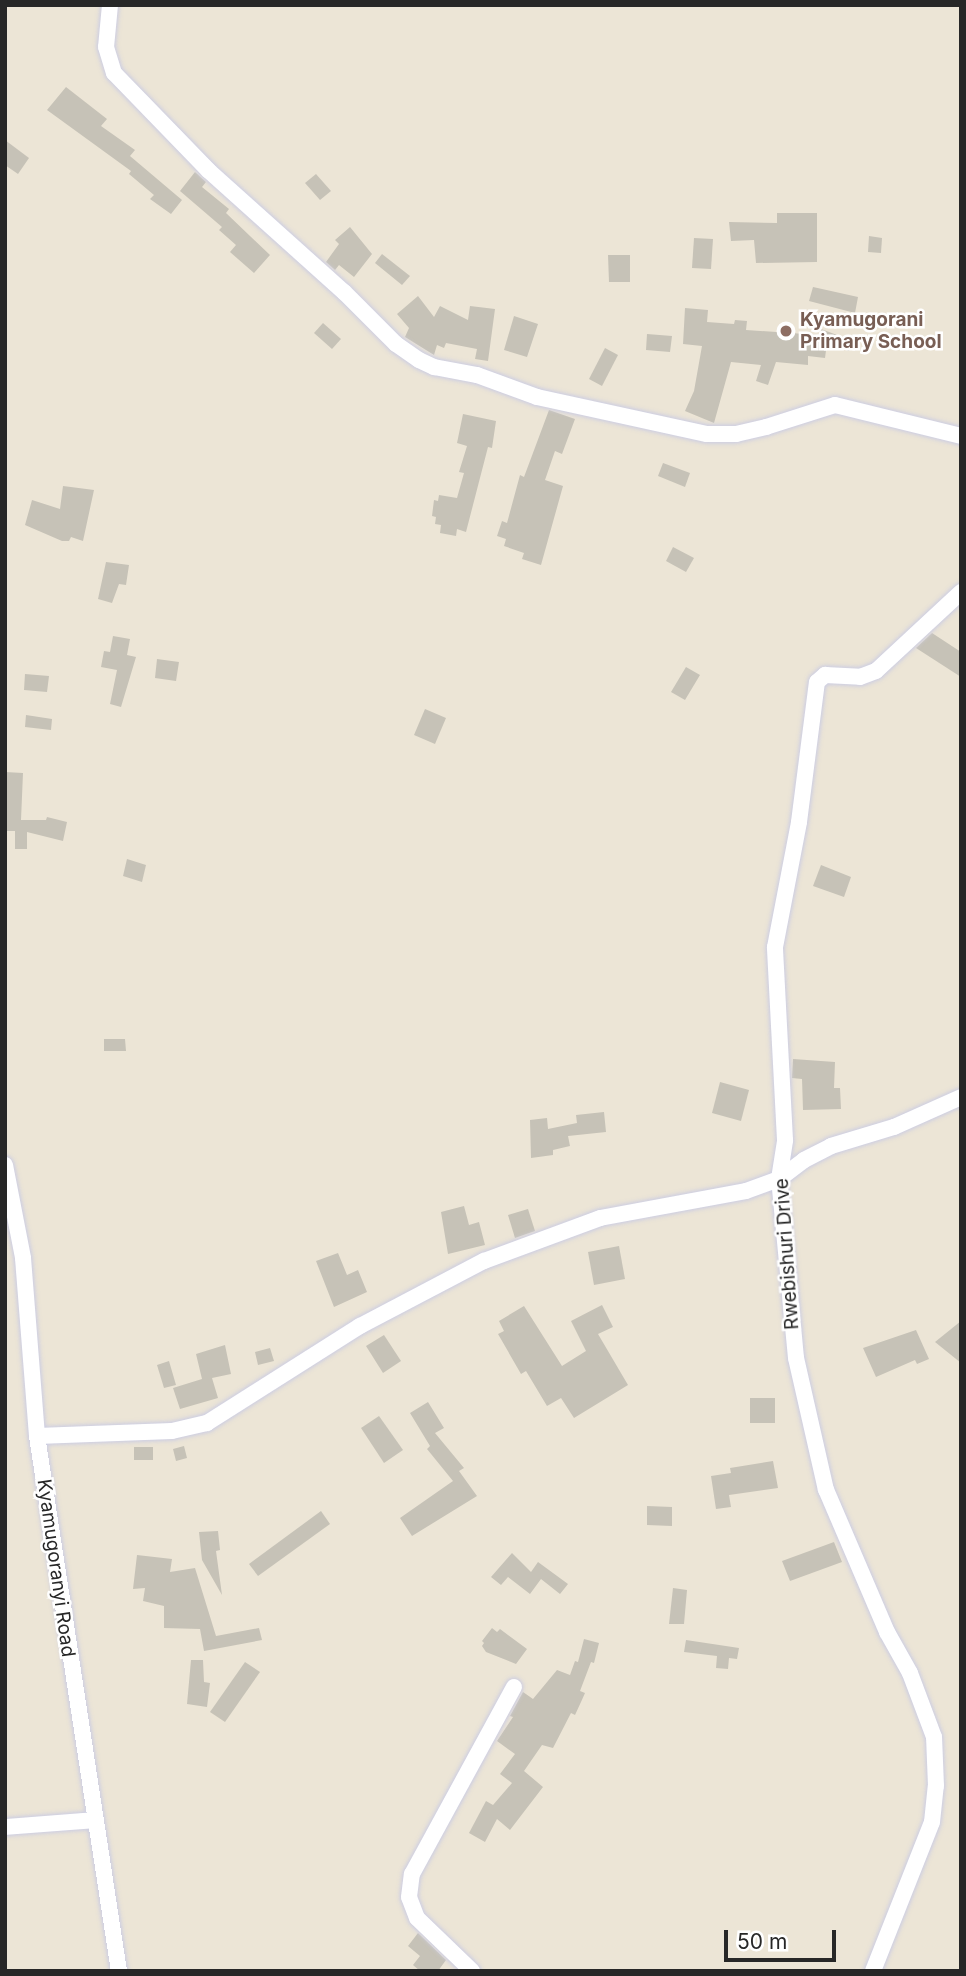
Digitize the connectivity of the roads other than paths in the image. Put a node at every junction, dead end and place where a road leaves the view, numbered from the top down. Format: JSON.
{"nodes":[{"id":1,"x":110,"y":5,"type":"edge"},
{"id":2,"x":961,"y":436,"type":"edge"},
{"id":3,"x":961,"y":592,"type":"edge"},
{"id":4,"x":961,"y":1097,"type":"edge"},
{"id":5,"x":5,"y":1165,"type":"edge"},
{"id":6,"x":779,"y":1179,"type":"junction"},
{"id":7,"x":37,"y":1436,"type":"junction"},
{"id":8,"x":514,"y":1687,"type":"dead end"},
{"id":9,"x":95,"y":1820,"type":"junction"},
{"id":10,"x":5,"y":1828,"type":"edge"},
{"id":11,"x":119,"y":1971,"type":"edge"},
{"id":12,"x":472,"y":1971,"type":"edge"},
{"id":13,"x":873,"y":1971,"type":"edge"}],
"edges":[{"from":1,"to":2,"type":"street"},
{"from":3,"to":6,"type":"street","name":"Rwebishuri Drive"},
{"from":4,"to":6,"type":"street"},
{"from":5,"to":7,"type":"street","name":"Kyamugoranyi Road"},
{"from":6,"to":7,"type":"street"},
{"from":6,"to":13,"type":"street","name":"Rwebishuri Drive"},
{"from":7,"to":9,"type":"street","name":"Kyamugoranyi Road"},
{"from":8,"to":12,"type":"street"},
{"from":9,"to":10,"type":"street"},
{"from":9,"to":11,"type":"street","name":"Kyamugoranyi Road"}]}
